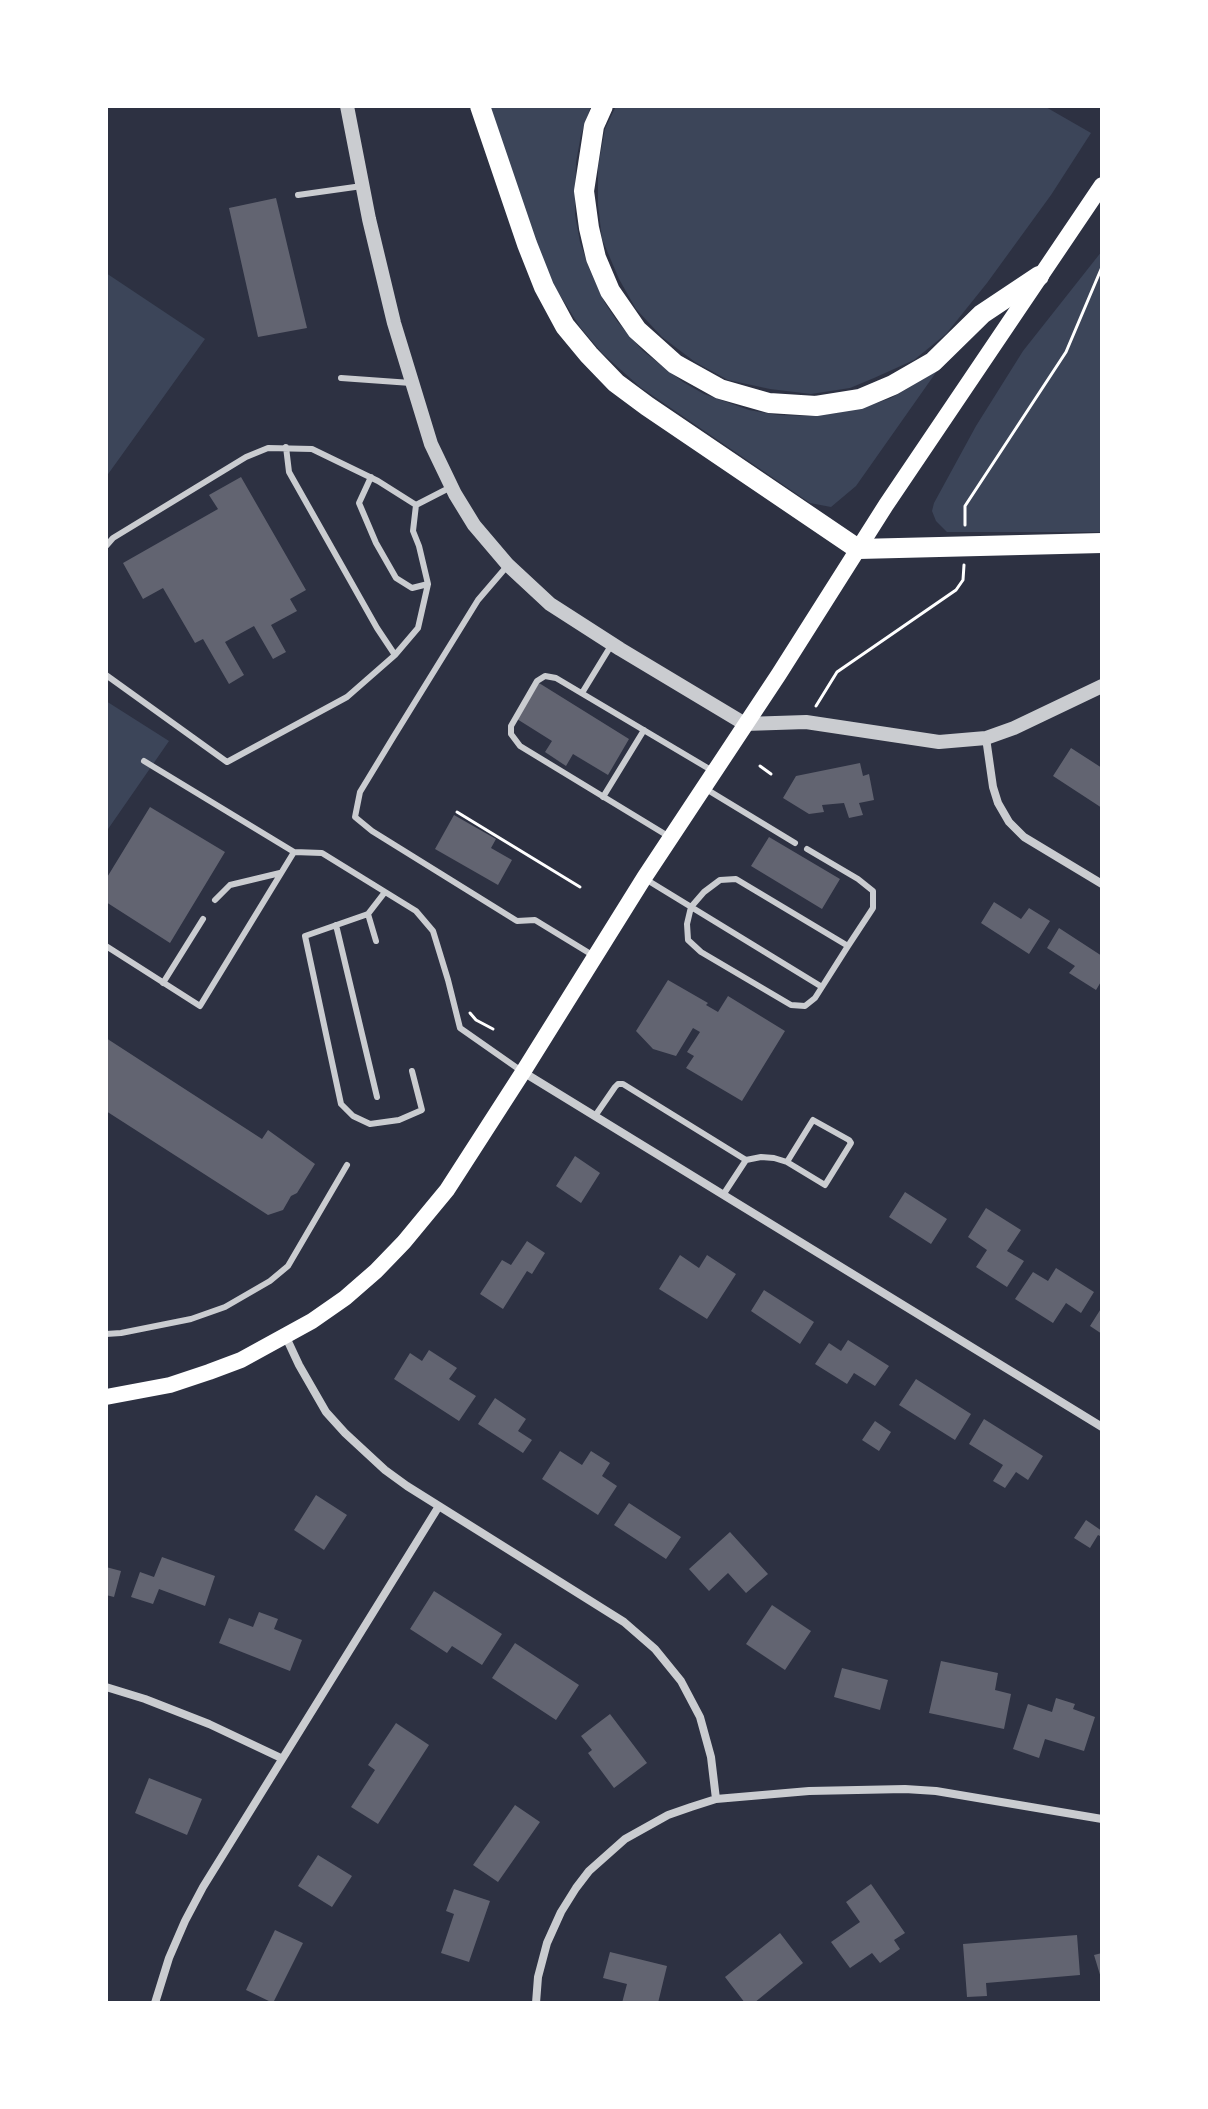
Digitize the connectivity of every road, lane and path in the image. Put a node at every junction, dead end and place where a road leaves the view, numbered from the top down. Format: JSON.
{"nodes":[{"id":1,"x":347,"y":106,"type":"edge"},
{"id":2,"x":480,"y":106,"type":"edge"},
{"id":3,"x":603,"y":106,"type":"edge"},
{"id":4,"x":1102,"y":185,"type":"edge"},
{"id":5,"x":362,"y":186,"type":"junction"},
{"id":6,"x":298,"y":195,"type":"dead end"},
{"id":7,"x":1102,"y":267,"type":"edge"},
{"id":8,"x":1039,"y":276,"type":"junction"},
{"id":9,"x":341,"y":378,"type":"dead end"},
{"id":10,"x":411,"y":383,"type":"junction"},
{"id":11,"x":286,"y":447,"type":"junction"},
{"id":12,"x":371,"y":477,"type":"junction"},
{"id":13,"x":451,"y":487,"type":"junction"},
{"id":14,"x":416,"y":505,"type":"junction"},
{"id":15,"x":1102,"y":543,"type":"edge"},
{"id":16,"x":106,"y":546,"type":"edge"},
{"id":17,"x":964,"y":546,"type":"junction"},
{"id":18,"x":858,"y":549,"type":"junction"},
{"id":19,"x":508,"y":565,"type":"junction"},
{"id":20,"x":428,"y":584,"type":"junction"},
{"id":21,"x":612,"y":644,"type":"junction"},
{"id":22,"x":395,"y":655,"type":"junction"},
{"id":23,"x":106,"y":675,"type":"edge"},
{"id":24,"x":1102,"y":686,"type":"edge"},
{"id":25,"x":582,"y":693,"type":"junction"},
{"id":26,"x":820,"y":699,"type":"dead end"},
{"id":27,"x":745,"y":724,"type":"junction"},
{"id":28,"x":644,"y":730,"type":"junction"},
{"id":29,"x":986,"y":738,"type":"junction"},
{"id":30,"x":144,"y":761,"type":"dead end"},
{"id":31,"x":760,"y":766,"type":"dead end"},
{"id":32,"x":714,"y":772,"type":"junction"},
{"id":33,"x":771,"y":774,"type":"dead end"},
{"id":34,"x":704,"y":788,"type":"junction"},
{"id":35,"x":603,"y":797,"type":"junction"},
{"id":36,"x":457,"y":812,"type":"dead end"},
{"id":37,"x":671,"y":838,"type":"junction"},
{"id":38,"x":795,"y":843,"type":"dead end"},
{"id":39,"x":807,"y":849,"type":"dead end"},
{"id":40,"x":294,"y":852,"type":"junction"},
{"id":41,"x":281,"y":873,"type":"junction"},
{"id":42,"x":644,"y":878,"type":"junction"},
{"id":43,"x":1102,"y":884,"type":"edge"},
{"id":44,"x":580,"y":887,"type":"dead end"},
{"id":45,"x":385,"y":892,"type":"junction"},
{"id":46,"x":215,"y":900,"type":"dead end"},
{"id":47,"x":691,"y":907,"type":"junction"},
{"id":48,"x":368,"y":914,"type":"junction"},
{"id":49,"x":203,"y":919,"type":"dead end"},
{"id":50,"x":336,"y":925,"type":"junction"},
{"id":51,"x":376,"y":941,"type":"dead end"},
{"id":52,"x":106,"y":946,"type":"edge"},
{"id":53,"x":848,"y":946,"type":"junction"},
{"id":54,"x":595,"y":957,"type":"junction"},
{"id":55,"x":163,"y":983,"type":"junction"},
{"id":56,"x":822,"y":987,"type":"junction"},
{"id":57,"x":412,"y":1071,"type":"dead end"},
{"id":58,"x":523,"y":1072,"type":"junction"},
{"id":59,"x":377,"y":1097,"type":"dead end"},
{"id":60,"x":595,"y":1116,"type":"junction"},
{"id":61,"x":746,"y":1160,"type":"junction"},
{"id":62,"x":787,"y":1162,"type":"junction"},
{"id":63,"x":347,"y":1165,"type":"dead end"},
{"id":64,"x":723,"y":1195,"type":"junction"},
{"id":65,"x":106,"y":1334,"type":"edge"},
{"id":66,"x":285,"y":1335,"type":"junction"},
{"id":67,"x":106,"y":1397,"type":"edge"},
{"id":68,"x":1102,"y":1427,"type":"edge"},
{"id":69,"x":439,"y":1506,"type":"junction"},
{"id":70,"x":106,"y":1687,"type":"edge"},
{"id":71,"x":281,"y":1758,"type":"junction"},
{"id":72,"x":716,"y":1799,"type":"junction"},
{"id":73,"x":1102,"y":1819,"type":"edge"},
{"id":74,"x":155,"y":2003,"type":"edge"},
{"id":75,"x":536,"y":2003,"type":"edge"}],
"edges":[{"from":1,"to":5,"type":"street"},
{"from":2,"to":18,"type":"highway"},
{"from":3,"to":8,"type":"highway"},
{"from":4,"to":8,"type":"main road"},
{"from":5,"to":6,"type":"lane"},
{"from":5,"to":10,"type":"street"},
{"from":7,"to":17,"type":"path"},
{"from":8,"to":18,"type":"main road"},
{"from":9,"to":10,"type":"lane"},
{"from":10,"to":13,"type":"street"},
{"from":11,"to":12,"type":"lane"},
{"from":11,"to":16,"type":"lane"},
{"from":11,"to":22,"type":"lane"},
{"from":12,"to":14,"type":"lane"},
{"from":12,"to":20,"type":"lane"},
{"from":13,"to":14,"type":"lane"},
{"from":13,"to":19,"type":"street"},
{"from":14,"to":20,"type":"lane"},
{"from":15,"to":17,"type":"highway"},
{"from":17,"to":18,"type":"highway"},
{"from":17,"to":26,"type":"path"},
{"from":18,"to":27,"type":"main road"},
{"from":19,"to":21,"type":"street"},
{"from":19,"to":54,"type":"lane"},
{"from":20,"to":22,"type":"lane"},
{"from":21,"to":25,"type":"lane"},
{"from":21,"to":27,"type":"street"},
{"from":22,"to":23,"type":"lane"},
{"from":24,"to":29,"type":"street"},
{"from":25,"to":28,"type":"lane"},
{"from":25,"to":35,"type":"lane"},
{"from":27,"to":29,"type":"street"},
{"from":27,"to":32,"type":"main road"},
{"from":28,"to":32,"type":"lane"},
{"from":28,"to":35,"type":"lane"},
{"from":29,"to":43,"type":"street"},
{"from":30,"to":40,"type":"lane"},
{"from":31,"to":33,"type":"path"},
{"from":32,"to":34,"type":"main road"},
{"from":34,"to":37,"type":"main road"},
{"from":34,"to":38,"type":"lane"},
{"from":35,"to":37,"type":"lane"},
{"from":36,"to":44,"type":"path"},
{"from":37,"to":42,"type":"main road"},
{"from":39,"to":53,"type":"lane"},
{"from":40,"to":41,"type":"lane"},
{"from":40,"to":45,"type":"lane"},
{"from":41,"to":46,"type":"lane"},
{"from":41,"to":55,"type":"lane"},
{"from":42,"to":47,"type":"lane"},
{"from":42,"to":54,"type":"main road"},
{"from":45,"to":48,"type":"lane"},
{"from":45,"to":58,"type":"lane"},
{"from":47,"to":53,"type":"lane"},
{"from":47,"to":56,"type":"lane"},
{"from":47,"to":56,"type":"lane"},
{"from":48,"to":50,"type":"lane"},
{"from":48,"to":51,"type":"lane"},
{"from":49,"to":55,"type":"lane"},
{"from":50,"to":57,"type":"lane"},
{"from":50,"to":59,"type":"lane"},
{"from":52,"to":55,"type":"lane"},
{"from":53,"to":56,"type":"lane"},
{"from":54,"to":58,"type":"main road"},
{"from":58,"to":60,"type":"street"},
{"from":58,"to":66,"type":"main road"},
{"from":60,"to":61,"type":"lane"},
{"from":60,"to":64,"type":"street"},
{"from":61,"to":62,"type":"lane"},
{"from":61,"to":64,"type":"lane"},
{"from":62,"to":62,"type":"lane"},
{"from":63,"to":65,"type":"lane"},
{"from":64,"to":68,"type":"street"},
{"from":66,"to":67,"type":"main road"},
{"from":66,"to":69,"type":"street"},
{"from":69,"to":71,"type":"street"},
{"from":69,"to":72,"type":"street"},
{"from":70,"to":71,"type":"street"},
{"from":71,"to":74,"type":"street"},
{"from":72,"to":73,"type":"street"},
{"from":72,"to":75,"type":"street"}]}
